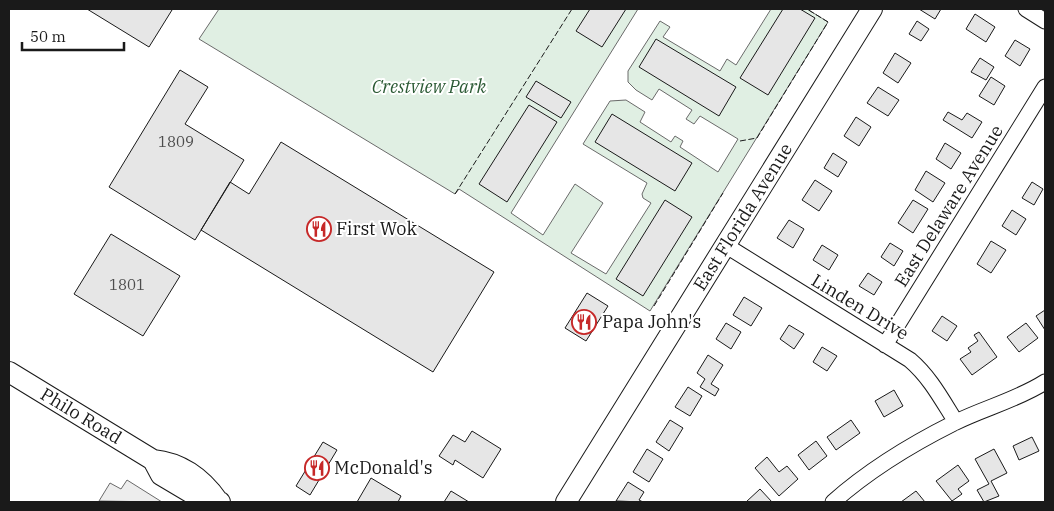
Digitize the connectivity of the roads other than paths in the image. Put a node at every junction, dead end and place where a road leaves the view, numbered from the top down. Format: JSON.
{"nodes":[{"id":1,"x":872,"y":9,"type":"edge"},
{"id":2,"x":1026,"y":9,"type":"edge"},
{"id":3,"x":1045,"y":20,"type":"edge"},
{"id":4,"x":1045,"y":87,"type":"edge"},
{"id":5,"x":725,"y":245,"type":"junction"},
{"id":6,"x":885,"y":345,"type":"junction"},
{"id":7,"x":9,"y":372,"type":"edge"},
{"id":8,"x":1045,"y":382,"type":"edge"},
{"id":9,"x":956,"y":422,"type":"junction"},
{"id":10,"x":219,"y":502,"type":"edge"},
{"id":11,"x":566,"y":502,"type":"edge"},
{"id":12,"x":833,"y":502,"type":"edge"}],
"edges":[{"from":1,"to":5,"type":"main road","name":"East Florida Avenue"},
{"from":2,"to":3,"type":"street"},
{"from":4,"to":6,"type":"street","name":"East Delaware Avenue"},
{"from":5,"to":6,"type":"street","name":"Linden Drive"},
{"from":5,"to":11,"type":"main road","name":"East Florida Avenue"},
{"from":6,"to":9,"type":"street","name":"Linden Drive"},
{"from":7,"to":10,"type":"main road","name":"Philo Road"},
{"from":8,"to":9,"type":"street"},
{"from":9,"to":12,"type":"street"}]}
